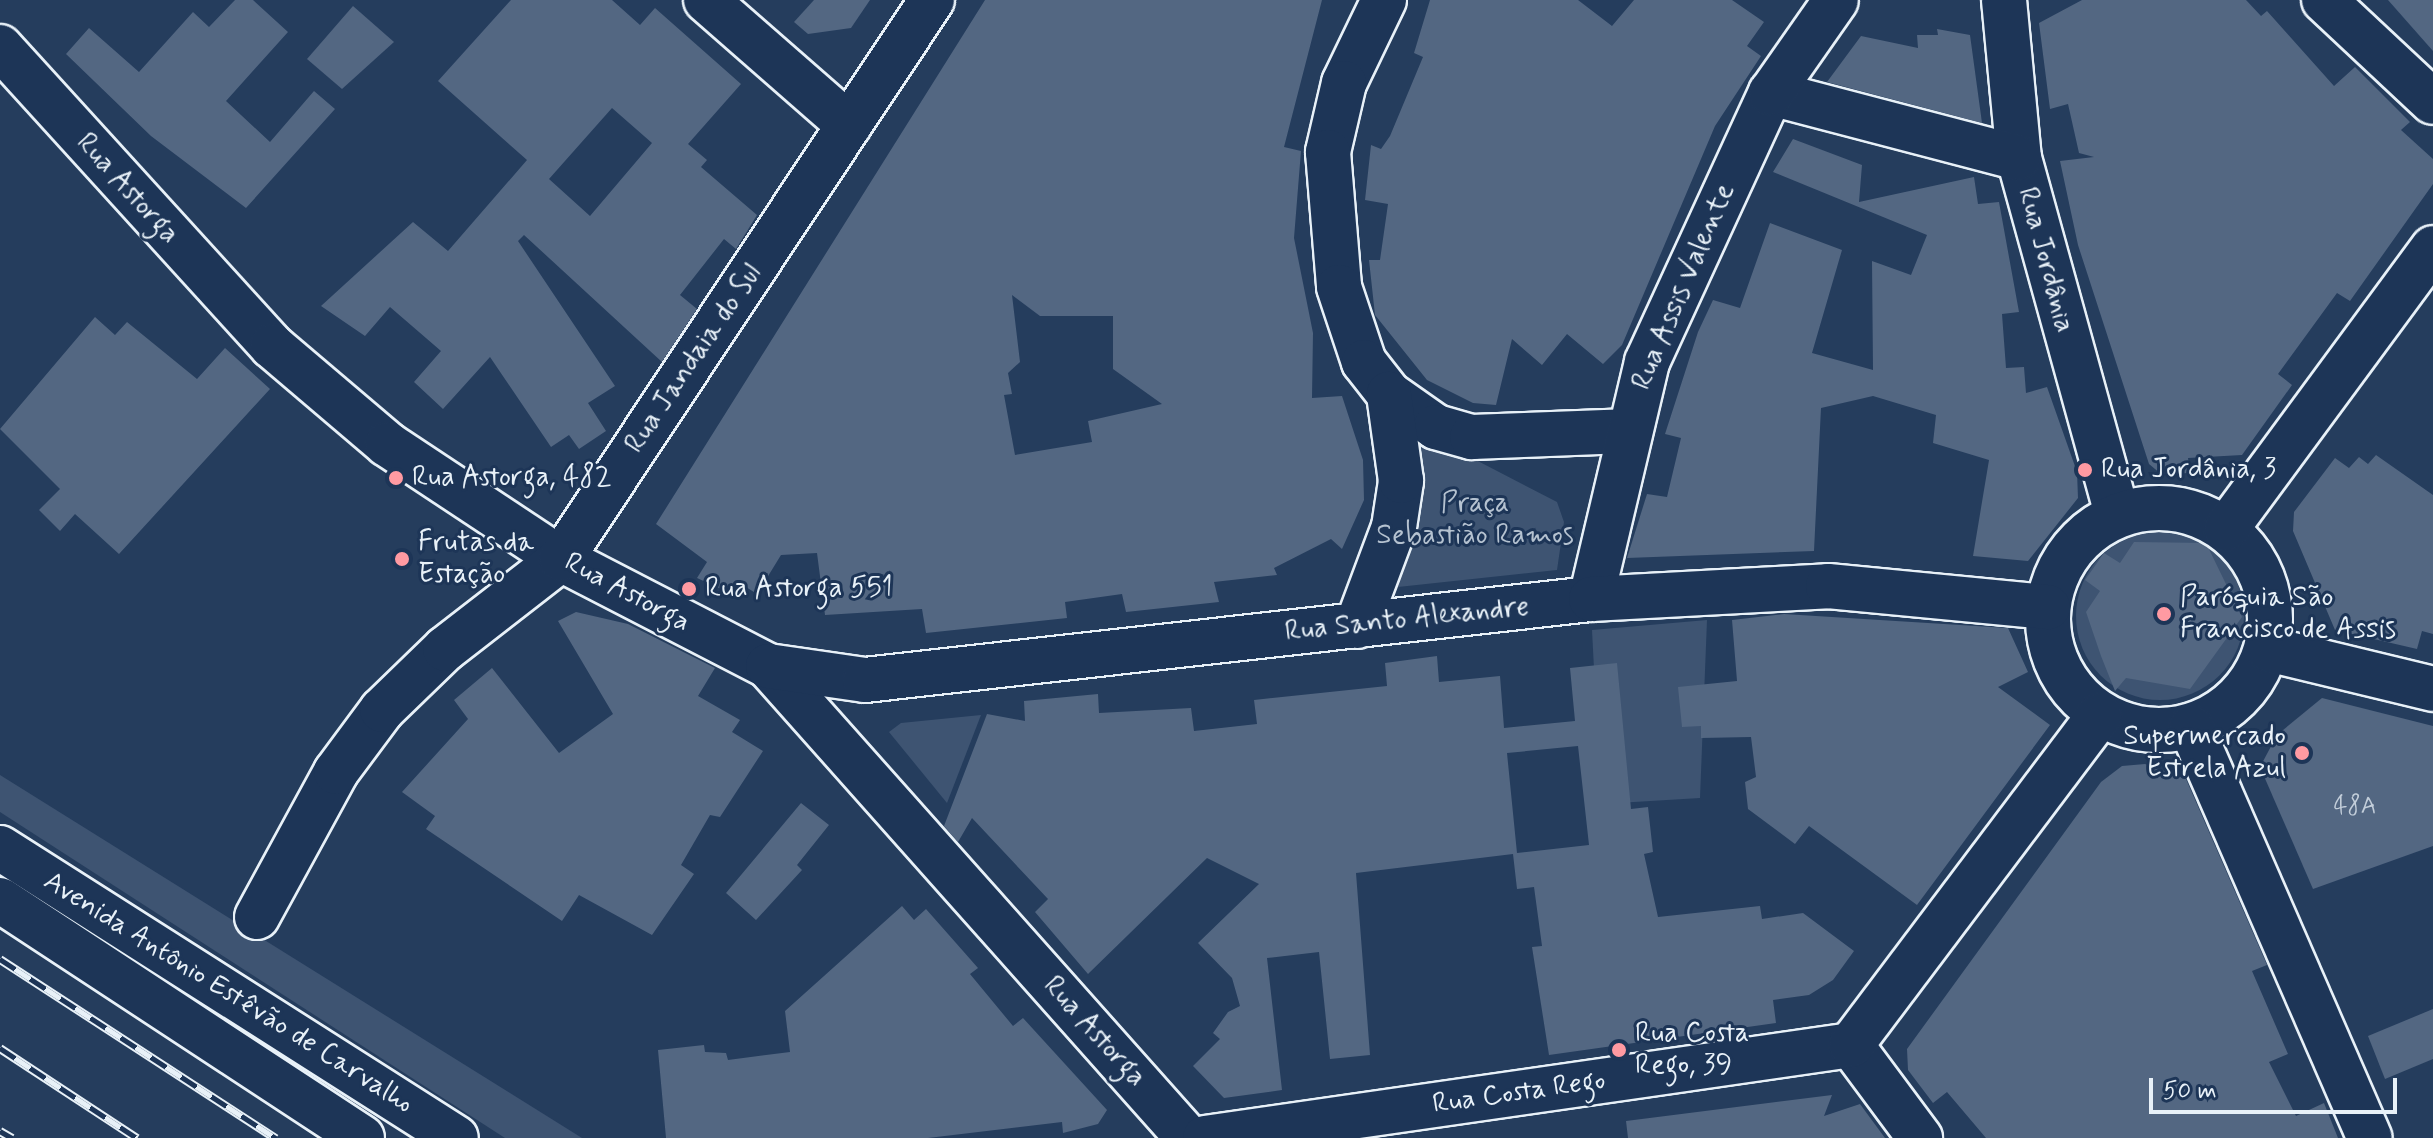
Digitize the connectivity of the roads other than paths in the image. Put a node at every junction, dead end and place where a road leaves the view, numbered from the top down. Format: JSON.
{"nodes":[{"id":1,"x":706,"y":0,"type":"edge"},
{"id":2,"x":932,"y":0,"type":"edge"},
{"id":3,"x":1384,"y":0,"type":"edge"},
{"id":4,"x":1836,"y":0,"type":"edge"},
{"id":5,"x":2004,"y":0,"type":"edge"},
{"id":6,"x":2324,"y":0,"type":"edge"},
{"id":7,"x":0,"y":47,"type":"edge"},
{"id":8,"x":1771,"y":93,"type":"junction"},
{"id":9,"x":2433,"y":102,"type":"edge"},
{"id":10,"x":849,"y":125,"type":"junction"},
{"id":11,"x":2019,"y":158,"type":"junction"},
{"id":12,"x":2433,"y":248,"type":"edge"},
{"id":13,"x":1389,"y":394,"type":"junction"},
{"id":14,"x":1625,"y":431,"type":"junction"},
{"id":15,"x":2117,"y":515,"type":"junction"},
{"id":16,"x":2226,"y":529,"type":"junction"},
{"id":17,"x":561,"y":559,"type":"junction"},
{"id":18,"x":1591,"y":599,"type":"junction"},
{"id":19,"x":2048,"y":607,"type":"junction"},
{"id":20,"x":1357,"y":626,"type":"junction"},
{"id":21,"x":2268,"y":649,"type":"junction"},
{"id":22,"x":768,"y":666,"type":"junction"},
{"id":23,"x":2433,"y":689,"type":"edge"},
{"id":24,"x":2100,"y":715,"type":"junction"},
{"id":25,"x":2191,"y":727,"type":"junction"},
{"id":26,"x":0,"y":848,"type":"edge"},
{"id":27,"x":0,"y":900,"type":"edge"},
{"id":28,"x":257,"y":917,"type":"dead end"},
{"id":29,"x":1851,"y":1045,"type":"junction"},
{"id":30,"x":362,"y":1138,"type":"edge"},
{"id":31,"x":456,"y":1138,"type":"edge"},
{"id":32,"x":1188,"y":1138,"type":"edge"},
{"id":33,"x":1205,"y":1138,"type":"edge"},
{"id":34,"x":1920,"y":1138,"type":"edge"},
{"id":35,"x":2370,"y":1138,"type":"edge"}],
"edges":[{"from":1,"to":10,"type":"main road"},
{"from":2,"to":10,"type":"main road","name":"Rua Jandaia do Sul"},
{"from":3,"to":13,"type":"main road"},
{"from":4,"to":8,"type":"main road","name":"Rua Assis Valente"},
{"from":5,"to":11,"type":"main road","name":"Rua Jordânia"},
{"from":6,"to":9,"type":"main road"},
{"from":7,"to":17,"type":"main road","name":"Rua Astorga"},
{"from":8,"to":11,"type":"main road"},
{"from":8,"to":14,"type":"main road","name":"Rua Assis Valente"},
{"from":10,"to":17,"type":"main road","name":"Rua Jandaia do Sul"},
{"from":11,"to":15,"type":"main road","name":"Rua Jordânia"},
{"from":12,"to":16,"type":"main road"},
{"from":13,"to":14,"type":"main road"},
{"from":13,"to":20,"type":"main road"},
{"from":14,"to":18,"type":"main road","name":"Rua Assis Valente"},
{"from":15,"to":16,"type":"main road"},
{"from":15,"to":19,"type":"main road"},
{"from":16,"to":21,"type":"main road"},
{"from":17,"to":22,"type":"main road","name":"Rua Astorga"},
{"from":17,"to":28,"type":"main road","name":"Rua Jandaia do Sul"},
{"from":18,"to":19,"type":"main road","name":"Rua Santo Alexandre"},
{"from":18,"to":20,"type":"main road","name":"Rua Santo Alexandre"},
{"from":19,"to":24,"type":"main road"},
{"from":20,"to":22,"type":"main road","name":"Rua Santo Alexandre"},
{"from":21,"to":23,"type":"main road"},
{"from":21,"to":25,"type":"main road"},
{"from":22,"to":32,"type":"main road","name":"Rua Astorga"},
{"from":24,"to":25,"type":"main road"},
{"from":24,"to":29,"type":"main road"},
{"from":25,"to":35,"type":"main road"},
{"from":26,"to":31,"type":"main road","name":"Avenida Antônio Estêvão de Carvalho"},
{"from":27,"to":30,"type":"main road","name":"Avenida Antônio Estêvão de Carvalho"},
{"from":29,"to":33,"type":"main road","name":"Rua Costa Rego"},
{"from":29,"to":34,"type":"main road"}]}
